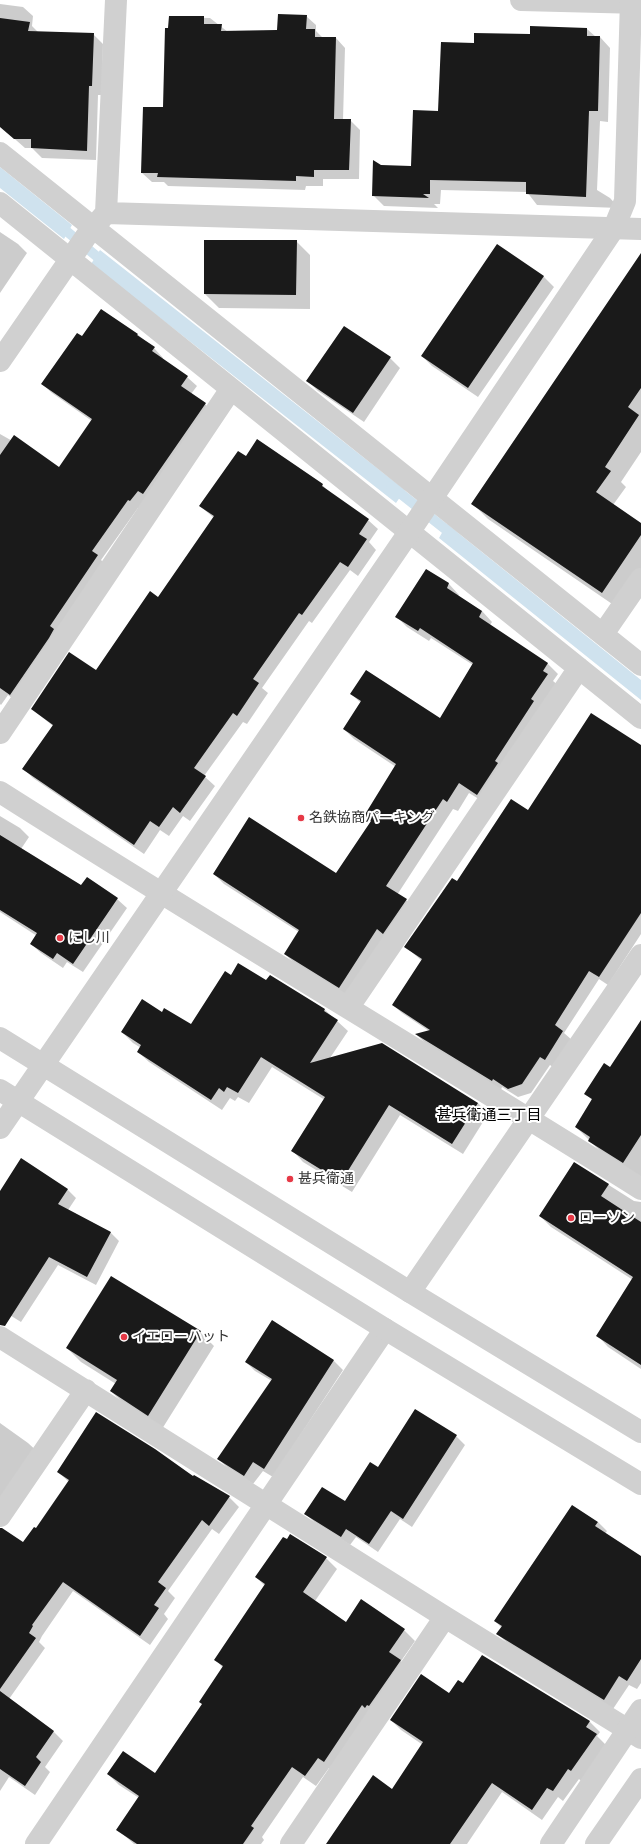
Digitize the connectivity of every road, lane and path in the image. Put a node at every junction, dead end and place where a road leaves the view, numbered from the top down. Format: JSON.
{"nodes":[{"id":1,"x":116,"y":0,"type":"edge"},
{"id":2,"x":521,"y":0,"type":"edge"},
{"id":3,"x":635,"y":2,"type":"edge"},
{"id":4,"x":0,"y":153,"type":"edge"},
{"id":5,"x":0,"y":203,"type":"edge"},
{"id":6,"x":96,"y":226,"type":"junction"},
{"id":7,"x":614,"y":228,"type":"junction"},
{"id":8,"x":641,"y":229,"type":"edge"},
{"id":9,"x":72,"y":257,"type":"junction"},
{"id":10,"x":0,"y":361,"type":"edge"},
{"id":11,"x":231,"y":389,"type":"junction"},
{"id":12,"x":430,"y":501,"type":"junction"},
{"id":13,"x":412,"y":529,"type":"junction"},
{"id":14,"x":641,"y":579,"type":"edge"},
{"id":15,"x":603,"y":634,"type":"junction"},
{"id":16,"x":641,"y":665,"type":"edge"},
{"id":17,"x":579,"y":668,"type":"junction"},
{"id":18,"x":641,"y":718,"type":"edge"},
{"id":19,"x":0,"y":733,"type":"edge"},
{"id":20,"x":0,"y":792,"type":"edge"},
{"id":21,"x":160,"y":894,"type":"junction"},
{"id":22,"x":641,"y":955,"type":"edge"},
{"id":23,"x":348,"y":1008,"type":"junction"},
{"id":24,"x":0,"y":1038,"type":"edge"},
{"id":25,"x":44,"y":1066,"type":"junction"},
{"id":26,"x":0,"y":1090,"type":"edge"},
{"id":27,"x":18,"y":1102,"type":"junction"},
{"id":28,"x":528,"y":1118,"type":"junction"},
{"id":29,"x":0,"y":1128,"type":"edge"},
{"id":30,"x":641,"y":1189,"type":"edge"},
{"id":31,"x":410,"y":1292,"type":"junction"},
{"id":32,"x":385,"y":1329,"type":"junction"},
{"id":33,"x":0,"y":1337,"type":"edge"},
{"id":34,"x":86,"y":1390,"type":"junction"},
{"id":35,"x":641,"y":1432,"type":"edge"},
{"id":36,"x":641,"y":1484,"type":"edge"},
{"id":37,"x":266,"y":1503,"type":"junction"},
{"id":38,"x":0,"y":1516,"type":"edge"},
{"id":39,"x":445,"y":1617,"type":"junction"},
{"id":40,"x":641,"y":1710,"type":"edge"},
{"id":41,"x":635,"y":1734,"type":"edge"},
{"id":42,"x":641,"y":1779,"type":"edge"},
{"id":43,"x":36,"y":1844,"type":"edge"},
{"id":44,"x":291,"y":1844,"type":"edge"},
{"id":45,"x":551,"y":1844,"type":"edge"},
{"id":46,"x":596,"y":1844,"type":"edge"}],
"edges":[{"from":1,"to":6,"type":"street"},
{"from":2,"to":3,"type":"street"},
{"from":3,"to":7,"type":"street"},
{"from":4,"to":6,"type":"street"},
{"from":5,"to":9,"type":"street"},
{"from":6,"to":7,"type":"street"},
{"from":6,"to":9,"type":"street"},
{"from":6,"to":12,"type":"street"},
{"from":7,"to":8,"type":"street"},
{"from":7,"to":12,"type":"street"},
{"from":9,"to":10,"type":"street"},
{"from":9,"to":11,"type":"street"},
{"from":11,"to":13,"type":"street"},
{"from":11,"to":19,"type":"street"},
{"from":12,"to":13,"type":"street"},
{"from":12,"to":15,"type":"street"},
{"from":13,"to":17,"type":"street"},
{"from":13,"to":21,"type":"street"},
{"from":14,"to":15,"type":"street"},
{"from":15,"to":16,"type":"street"},
{"from":17,"to":18,"type":"street"},
{"from":17,"to":23,"type":"street"},
{"from":20,"to":21,"type":"street"},
{"from":21,"to":23,"type":"street"},
{"from":21,"to":25,"type":"street"},
{"from":22,"to":28,"type":"street"},
{"from":23,"to":28,"type":"street"},
{"from":24,"to":25,"type":"street"},
{"from":25,"to":27,"type":"street"},
{"from":25,"to":31,"type":"street"},
{"from":26,"to":27,"type":"street"},
{"from":27,"to":29,"type":"street"},
{"from":27,"to":32,"type":"street"},
{"from":28,"to":30,"type":"street"},
{"from":28,"to":31,"type":"street"},
{"from":31,"to":35,"type":"street"},
{"from":32,"to":36,"type":"street"},
{"from":32,"to":37,"type":"street"},
{"from":33,"to":34,"type":"street"},
{"from":34,"to":37,"type":"street"},
{"from":34,"to":38,"type":"street"},
{"from":37,"to":39,"type":"street"},
{"from":37,"to":43,"type":"street"},
{"from":39,"to":41,"type":"street"},
{"from":39,"to":44,"type":"street"},
{"from":40,"to":41,"type":"street"},
{"from":41,"to":45,"type":"street"},
{"from":42,"to":46,"type":"street"}]}
